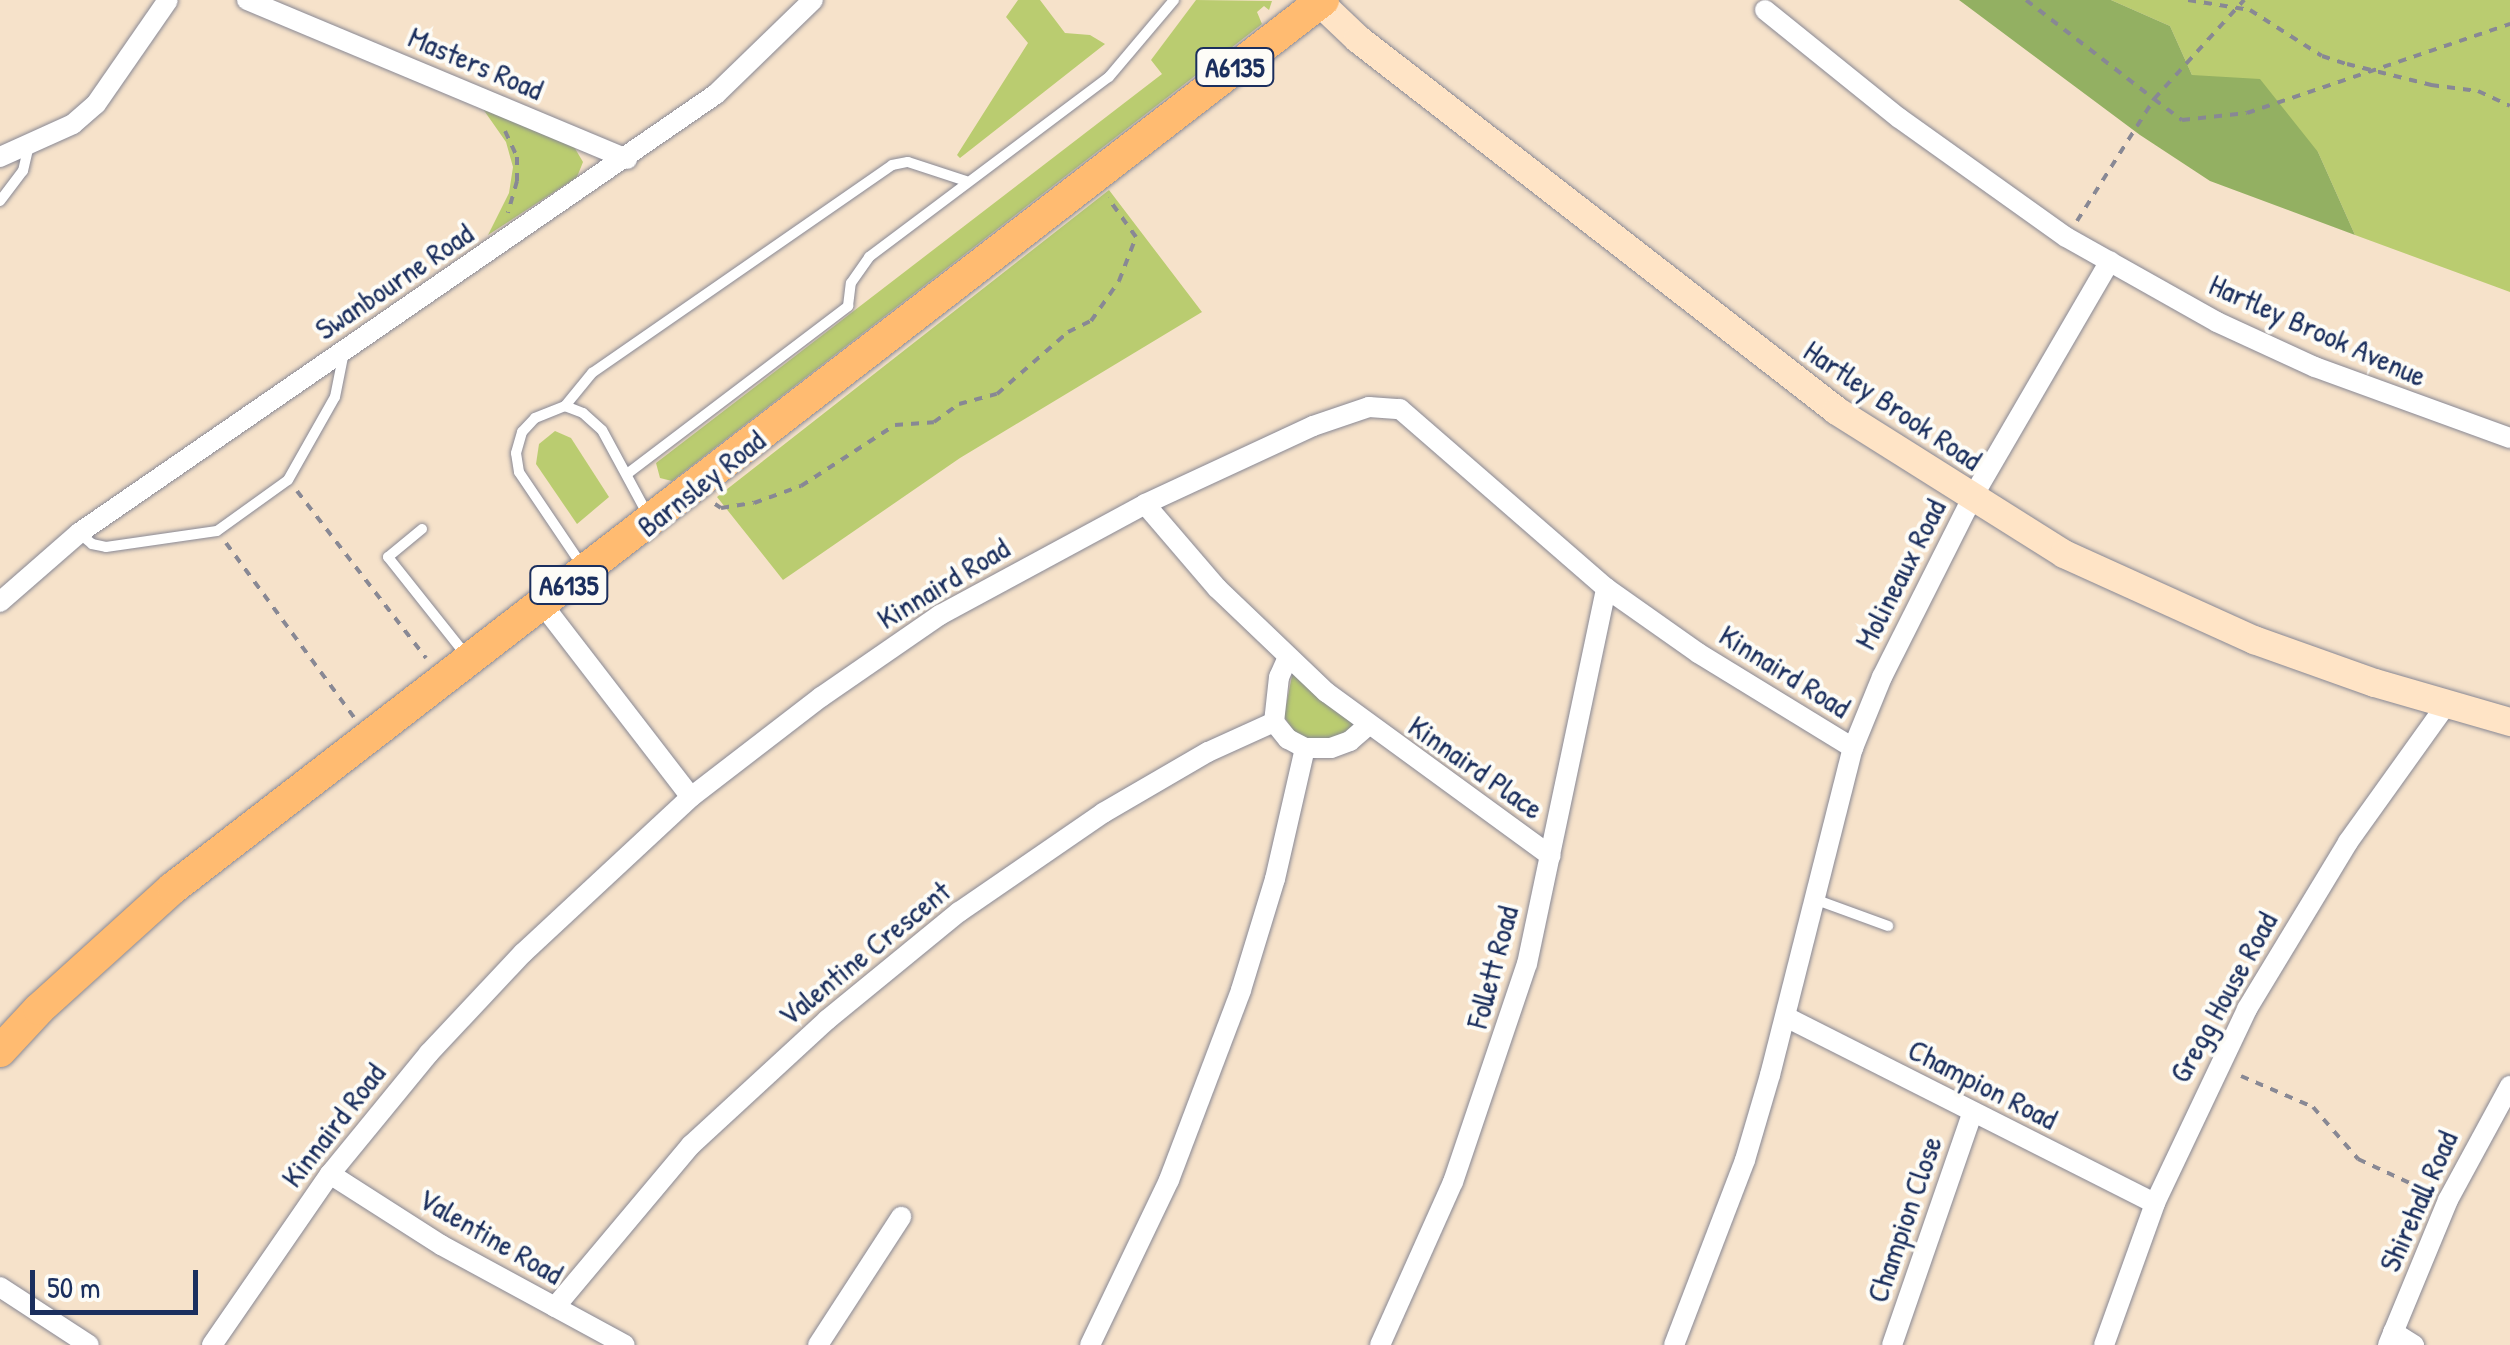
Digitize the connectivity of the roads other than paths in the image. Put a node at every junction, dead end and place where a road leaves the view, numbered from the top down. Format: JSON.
{"nodes":[{"id":1,"x":168,"y":0,"type":"edge"},
{"id":2,"x":247,"y":0,"type":"edge"},
{"id":3,"x":813,"y":0,"type":"edge"},
{"id":4,"x":1174,"y":0,"type":"edge"},
{"id":5,"x":1320,"y":1,"type":"edge"},
{"id":6,"x":1766,"y":10,"type":"dead end"},
{"id":7,"x":29,"y":146,"type":"junction"},
{"id":8,"x":0,"y":157,"type":"edge"},
{"id":9,"x":627,"y":158,"type":"junction"},
{"id":10,"x":966,"y":181,"type":"junction"},
{"id":11,"x":0,"y":201,"type":"edge"},
{"id":12,"x":2110,"y":261,"type":"junction"},
{"id":13,"x":344,"y":351,"type":"junction"},
{"id":14,"x":565,"y":406,"type":"junction"},
{"id":15,"x":2510,"y":438,"type":"edge"},
{"id":16,"x":628,"y":474,"type":"junction"},
{"id":17,"x":1972,"y":498,"type":"junction"},
{"id":18,"x":1145,"y":504,"type":"junction"},
{"id":19,"x":652,"y":522,"type":"junction"},
{"id":20,"x":422,"y":529,"type":"dead end"},
{"id":21,"x":79,"y":533,"type":"junction"},
{"id":22,"x":586,"y":572,"type":"junction"},
{"id":23,"x":1606,"y":588,"type":"junction"},
{"id":24,"x":0,"y":602,"type":"edge"},
{"id":25,"x":543,"y":604,"type":"junction"},
{"id":26,"x":1288,"y":658,"type":"junction"},
{"id":27,"x":470,"y":660,"type":"junction"},
{"id":28,"x":2446,"y":704,"type":"junction"},
{"id":29,"x":1274,"y":722,"type":"junction"},
{"id":30,"x":2510,"y":722,"type":"edge"},
{"id":31,"x":1367,"y":726,"type":"junction"},
{"id":32,"x":1305,"y":748,"type":"junction"},
{"id":33,"x":1853,"y":748,"type":"junction"},
{"id":34,"x":691,"y":797,"type":"junction"},
{"id":35,"x":1551,"y":856,"type":"junction"},
{"id":36,"x":1813,"y":898,"type":"junction"},
{"id":37,"x":1888,"y":926,"type":"dead end"},
{"id":38,"x":1786,"y":1017,"type":"junction"},
{"id":39,"x":0,"y":1051,"type":"edge"},
{"id":40,"x":2510,"y":1086,"type":"edge"},
{"id":41,"x":1972,"y":1114,"type":"junction"},
{"id":42,"x":330,"y":1174,"type":"junction"},
{"id":43,"x":2155,"y":1203,"type":"junction"},
{"id":44,"x":901,"y":1218,"type":"dead end"},
{"id":45,"x":0,"y":1287,"type":"edge"},
{"id":46,"x":555,"y":1307,"type":"junction"},
{"id":47,"x":2390,"y":1338,"type":"edge"},
{"id":48,"x":90,"y":1345,"type":"edge"},
{"id":49,"x":212,"y":1345,"type":"edge"},
{"id":50,"x":626,"y":1345,"type":"edge"},
{"id":51,"x":818,"y":1345,"type":"edge"},
{"id":52,"x":1090,"y":1345,"type":"edge"},
{"id":53,"x":1380,"y":1345,"type":"edge"},
{"id":54,"x":1674,"y":1345,"type":"edge"},
{"id":55,"x":1892,"y":1345,"type":"edge"},
{"id":56,"x":2104,"y":1345,"type":"edge"},
{"id":57,"x":2414,"y":1345,"type":"edge"}],
"edges":[{"from":1,"to":7,"type":"street"},
{"from":2,"to":9,"type":"street","name":"Masters Road"},
{"from":3,"to":9,"type":"street","name":"Swanbourne Road"},
{"from":4,"to":10,"type":"lane"},
{"from":5,"to":17,"type":"street","name":"Hartley Brook Road"},
{"from":5,"to":19,"type":"main road","name":"Barnsley Road","number":"A6135"},
{"from":6,"to":12,"type":"street"},
{"from":7,"to":8,"type":"street"},
{"from":7,"to":11,"type":"lane"},
{"from":9,"to":13,"type":"street","name":"Swanbourne Road"},
{"from":10,"to":14,"type":"lane"},
{"from":10,"to":16,"type":"lane"},
{"from":12,"to":15,"type":"street","name":"Hartley Brook Avenue"},
{"from":12,"to":17,"type":"street","name":"Molineaux Road"},
{"from":13,"to":21,"type":"street","name":"Swanbourne Road"},
{"from":13,"to":21,"type":"lane"},
{"from":14,"to":16,"type":"lane"},
{"from":14,"to":22,"type":"lane"},
{"from":16,"to":19,"type":"lane"},
{"from":17,"to":28,"type":"street","name":"Hartley Brook Road"},
{"from":17,"to":33,"type":"street","name":"Molineaux Road"},
{"from":18,"to":23,"type":"street","name":"Kinnaird Road"},
{"from":18,"to":26,"type":"street","name":"Kinnaird Place"},
{"from":18,"to":34,"type":"street","name":"Kinnaird Road"},
{"from":19,"to":22,"type":"main road","name":"Barnsley Road","number":"A6135"},
{"from":20,"to":27,"type":"lane"},
{"from":21,"to":24,"type":"street","name":"Swanbourne Road"},
{"from":22,"to":25,"type":"main road","name":"Barnsley Road","number":"A6135"},
{"from":23,"to":33,"type":"street","name":"Kinnaird Road"},
{"from":23,"to":35,"type":"street","name":"Follett Road"},
{"from":25,"to":27,"type":"main road","name":"Barnsley Road","number":"A6135"},
{"from":25,"to":34,"type":"street"},
{"from":26,"to":29,"type":"street"},
{"from":26,"to":31,"type":"street","name":"Kinnaird Place"},
{"from":27,"to":39,"type":"main road","name":"Barnsley Road","number":"A6135"},
{"from":28,"to":30,"type":"street","name":"Hartley Brook Road"},
{"from":28,"to":43,"type":"street","name":"Gregg House Road"},
{"from":29,"to":32,"type":"street"},
{"from":29,"to":46,"type":"street","name":"Valentine Crescent"},
{"from":31,"to":32,"type":"street","name":"Kinnaird Place"},
{"from":31,"to":35,"type":"street","name":"Kinnaird Place"},
{"from":32,"to":52,"type":"street"},
{"from":33,"to":36,"type":"street","name":"Molineaux Road"},
{"from":34,"to":42,"type":"street","name":"Kinnaird Road"},
{"from":35,"to":53,"type":"street","name":"Follett Road"},
{"from":36,"to":37,"type":"lane"},
{"from":36,"to":38,"type":"street","name":"Molineaux Road"},
{"from":38,"to":41,"type":"street","name":"Champion Road"},
{"from":38,"to":54,"type":"street","name":"Molineaux Road"},
{"from":40,"to":47,"type":"street","name":"Shirehall Road"},
{"from":41,"to":43,"type":"street","name":"Champion Road"},
{"from":41,"to":55,"type":"street","name":"Champion Close"},
{"from":42,"to":46,"type":"street","name":"Valentine Road"},
{"from":42,"to":49,"type":"street","name":"Kinnaird Road"},
{"from":43,"to":56,"type":"street","name":"Gregg House Road"},
{"from":44,"to":51,"type":"street"},
{"from":45,"to":48,"type":"street"},
{"from":46,"to":50,"type":"street","name":"Valentine Road"},
{"from":47,"to":57,"type":"street"}]}
